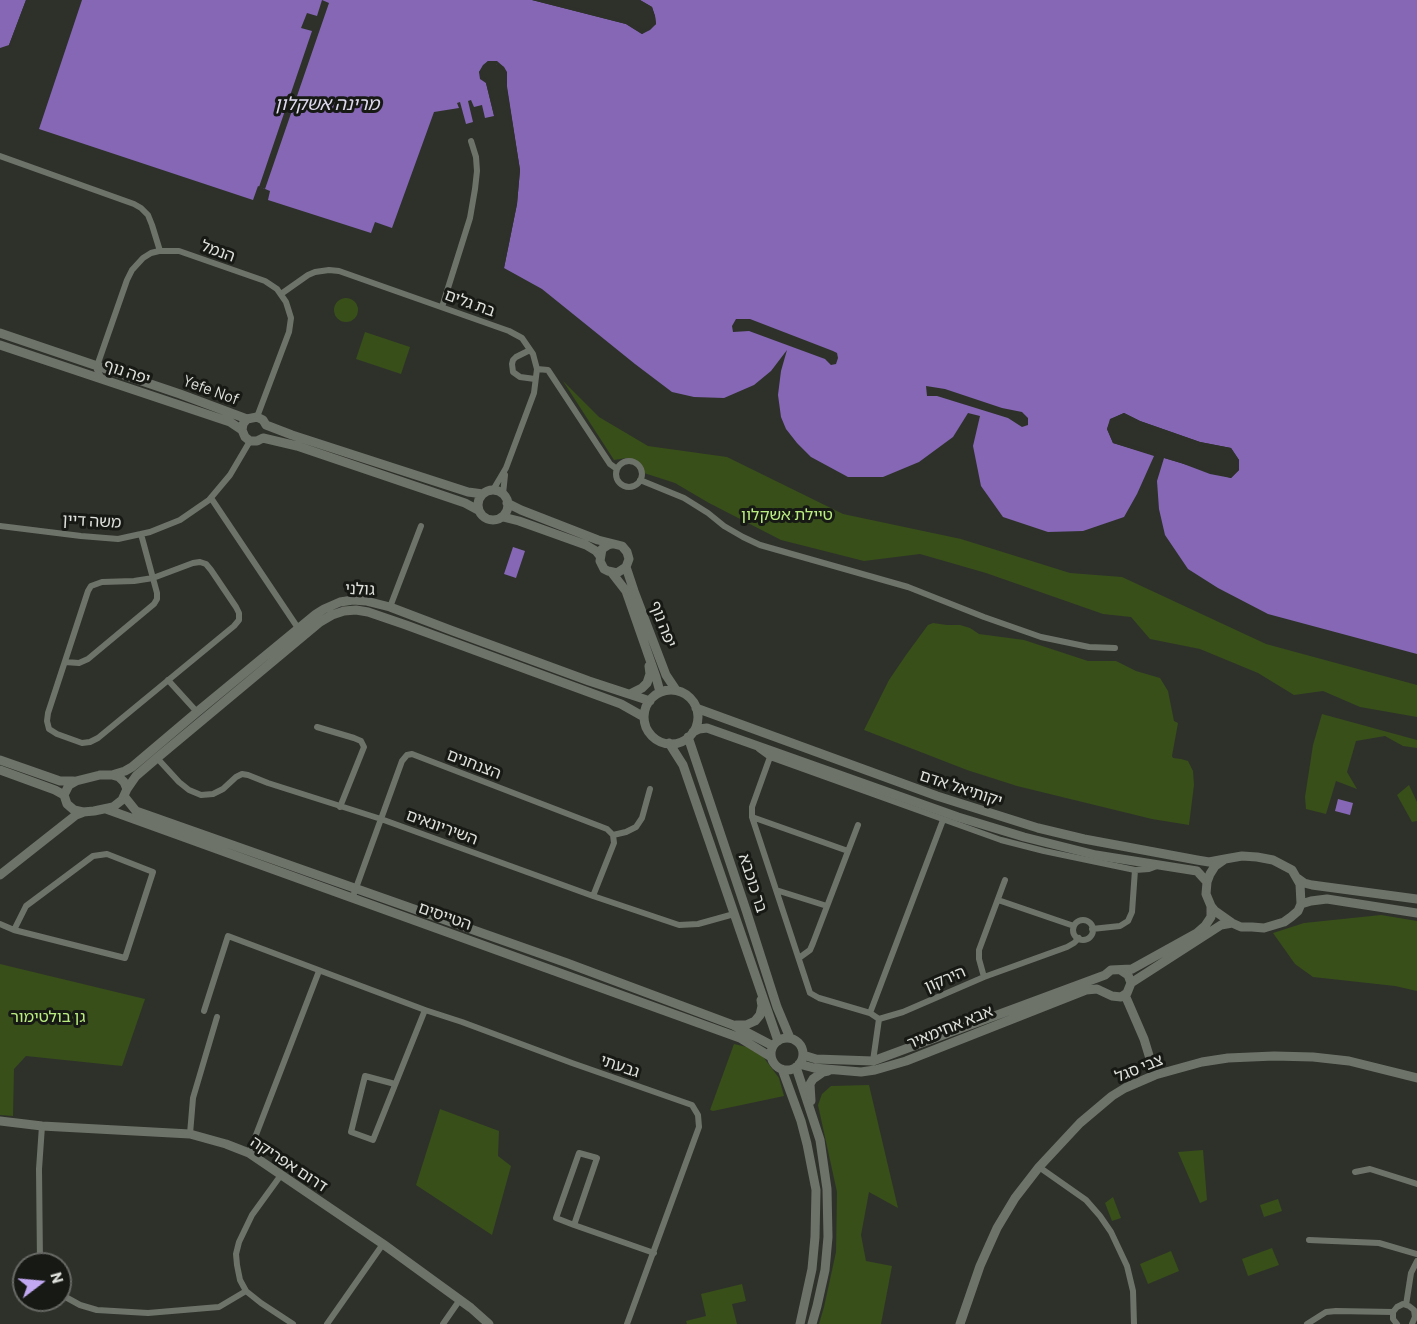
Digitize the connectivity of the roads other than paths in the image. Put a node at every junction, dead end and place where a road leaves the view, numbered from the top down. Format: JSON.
{"nodes":[{"id":1,"x":471,"y":141,"type":"dead end"},
{"id":2,"x":0,"y":156,"type":"edge"},
{"id":3,"x":160,"y":251,"type":"junction"},
{"id":4,"x":281,"y":294,"type":"junction"},
{"id":5,"x":442,"y":307,"type":"junction"},
{"id":6,"x":0,"y":333,"type":"edge"},
{"id":7,"x":0,"y":345,"type":"edge"},
{"id":8,"x":530,"y":350,"type":"junction"},
{"id":9,"x":97,"y":366,"type":"junction"},
{"id":10,"x":537,"y":369,"type":"junction"},
{"id":11,"x":102,"y":379,"type":"junction"},
{"id":12,"x":535,"y":379,"type":"junction"},
{"id":13,"x":257,"y":417,"type":"junction"},
{"id":14,"x":247,"y":419,"type":"junction"},
{"id":15,"x":266,"y":425,"type":"junction"},
{"id":16,"x":242,"y":430,"type":"junction"},
{"id":17,"x":263,"y":438,"type":"junction"},
{"id":18,"x":250,"y":441,"type":"junction"},
{"id":19,"x":617,"y":469,"type":"junction"},
{"id":20,"x":640,"y":480,"type":"junction"},
{"id":21,"x":483,"y":494,"type":"junction"},
{"id":22,"x":501,"y":496,"type":"junction"},
{"id":23,"x":211,"y":498,"type":"junction"},
{"id":24,"x":478,"y":510,"type":"junction"},
{"id":25,"x":502,"y":517,"type":"junction"},
{"id":26,"x":0,"y":526,"type":"edge"},
{"id":27,"x":421,"y":526,"type":"dead end"},
{"id":28,"x":141,"y":534,"type":"junction"},
{"id":29,"x":612,"y":544,"type":"junction"},
{"id":30,"x":600,"y":556,"type":"junction"},
{"id":31,"x":626,"y":567,"type":"junction"},
{"id":32,"x":612,"y":573,"type":"junction"},
{"id":33,"x":153,"y":578,"type":"junction"},
{"id":34,"x":390,"y":607,"type":"junction"},
{"id":35,"x":298,"y":628,"type":"junction"},
{"id":36,"x":1114,"y":648,"type":"dead end"},
{"id":37,"x":647,"y":652,"type":"junction"},
{"id":38,"x":65,"y":662,"type":"junction"},
{"id":39,"x":168,"y":680,"type":"junction"},
{"id":40,"x":676,"y":690,"type":"junction"},
{"id":41,"x":660,"y":692,"type":"junction"},
{"id":42,"x":630,"y":694,"type":"junction"},
{"id":43,"x":650,"y":700,"type":"junction"},
{"id":44,"x":696,"y":708,"type":"junction"},
{"id":45,"x":197,"y":712,"type":"junction"},
{"id":46,"x":644,"y":717,"type":"junction"},
{"id":47,"x":318,"y":727,"type":"dead end"},
{"id":48,"x":690,"y":734,"type":"junction"},
{"id":49,"x":748,"y":742,"type":"junction"},
{"id":50,"x":669,"y":743,"type":"junction"},
{"id":51,"x":770,"y":757,"type":"junction"},
{"id":52,"x":157,"y":758,"type":"junction"},
{"id":53,"x":0,"y":760,"type":"edge"},
{"id":54,"x":0,"y":770,"type":"edge"},
{"id":55,"x":112,"y":775,"type":"junction"},
{"id":56,"x":76,"y":782,"type":"junction"},
{"id":57,"x":650,"y":789,"type":"dead end"},
{"id":58,"x":125,"y":793,"type":"junction"},
{"id":59,"x":65,"y":800,"type":"junction"},
{"id":60,"x":340,"y":807,"type":"junction"},
{"id":61,"x":106,"y":809,"type":"junction"},
{"id":62,"x":87,"y":811,"type":"junction"},
{"id":63,"x":752,"y":817,"type":"junction"},
{"id":64,"x":381,"y":819,"type":"junction"},
{"id":65,"x":943,"y":820,"type":"junction"},
{"id":66,"x":858,"y":825,"type":"dead end"},
{"id":67,"x":56,"y":831,"type":"junction"},
{"id":68,"x":614,"y":835,"type":"junction"},
{"id":69,"x":848,"y":851,"type":"junction"},
{"id":70,"x":1225,"y":860,"type":"junction"},
{"id":71,"x":1161,"y":865,"type":"junction"},
{"id":72,"x":1134,"y":870,"type":"junction"},
{"id":73,"x":0,"y":875,"type":"edge"},
{"id":74,"x":1297,"y":878,"type":"junction"},
{"id":75,"x":1005,"y":880,"type":"dead end"},
{"id":76,"x":1207,"y":882,"type":"junction"},
{"id":77,"x":776,"y":890,"type":"junction"},
{"id":78,"x":354,"y":894,"type":"junction"},
{"id":79,"x":593,"y":896,"type":"junction"},
{"id":80,"x":1417,"y":899,"type":"edge"},
{"id":81,"x":998,"y":900,"type":"junction"},
{"id":82,"x":1301,"y":904,"type":"junction"},
{"id":83,"x":826,"y":906,"type":"junction"},
{"id":84,"x":1211,"y":906,"type":"junction"},
{"id":85,"x":1417,"y":913,"type":"edge"},
{"id":86,"x":734,"y":914,"type":"junction"},
{"id":87,"x":1232,"y":923,"type":"junction"},
{"id":88,"x":0,"y":924,"type":"edge"},
{"id":89,"x":1074,"y":926,"type":"junction"},
{"id":90,"x":1092,"y":929,"type":"junction"},
{"id":91,"x":14,"y":930,"type":"junction"},
{"id":92,"x":1079,"y":938,"type":"junction"},
{"id":93,"x":799,"y":958,"type":"junction"},
{"id":94,"x":1122,"y":970,"type":"junction"},
{"id":95,"x":319,"y":971,"type":"junction"},
{"id":96,"x":1105,"y":975,"type":"junction"},
{"id":97,"x":984,"y":977,"type":"junction"},
{"id":98,"x":1131,"y":983,"type":"junction"},
{"id":99,"x":759,"y":984,"type":"junction"},
{"id":100,"x":1107,"y":993,"type":"junction"},
{"id":101,"x":1125,"y":995,"type":"junction"},
{"id":102,"x":425,"y":1010,"type":"junction"},
{"id":103,"x":204,"y":1011,"type":"dead end"},
{"id":104,"x":870,"y":1013,"type":"junction"},
{"id":105,"x":217,"y":1017,"type":"dead end"},
{"id":106,"x":879,"y":1019,"type":"junction"},
{"id":107,"x":733,"y":1025,"type":"junction"},
{"id":108,"x":790,"y":1038,"type":"junction"},
{"id":109,"x":775,"y":1043,"type":"junction"},
{"id":110,"x":771,"y":1057,"type":"junction"},
{"id":111,"x":873,"y":1061,"type":"junction"},
{"id":112,"x":799,"y":1062,"type":"junction"},
{"id":113,"x":782,"y":1069,"type":"junction"},
{"id":114,"x":838,"y":1070,"type":"junction"},
{"id":115,"x":1155,"y":1075,"type":"junction"},
{"id":116,"x":1417,"y":1078,"type":"edge"},
{"id":117,"x":395,"y":1084,"type":"junction"},
{"id":118,"x":813,"y":1118,"type":"junction"},
{"id":119,"x":0,"y":1121,"type":"edge"},
{"id":120,"x":42,"y":1126,"type":"junction"},
{"id":121,"x":190,"y":1134,"type":"junction"},
{"id":122,"x":249,"y":1153,"type":"junction"},
{"id":123,"x":1040,"y":1167,"type":"junction"},
{"id":124,"x":1355,"y":1172,"type":"dead end"},
{"id":125,"x":281,"y":1175,"type":"junction"},
{"id":126,"x":1417,"y":1184,"type":"edge"},
{"id":127,"x":573,"y":1225,"type":"junction"},
{"id":128,"x":1309,"y":1240,"type":"dead end"},
{"id":129,"x":383,"y":1244,"type":"junction"},
{"id":130,"x":40,"y":1252,"type":"edge"},
{"id":131,"x":654,"y":1253,"type":"junction"},
{"id":132,"x":1417,"y":1254,"type":"edge"},
{"id":133,"x":1417,"y":1261,"type":"edge"},
{"id":134,"x":246,"y":1291,"type":"junction"},
{"id":135,"x":459,"y":1300,"type":"junction"},
{"id":136,"x":72,"y":1301,"type":"edge"},
{"id":137,"x":1406,"y":1305,"type":"junction"},
{"id":138,"x":1393,"y":1312,"type":"junction"},
{"id":139,"x":1416,"y":1317,"type":"edge"},
{"id":140,"x":293,"y":1324,"type":"edge"},
{"id":141,"x":327,"y":1324,"type":"edge"},
{"id":142,"x":443,"y":1324,"type":"edge"},
{"id":143,"x":489,"y":1324,"type":"edge"},
{"id":144,"x":627,"y":1324,"type":"edge"},
{"id":145,"x":800,"y":1324,"type":"edge"},
{"id":146,"x":812,"y":1324,"type":"edge"},
{"id":147,"x":960,"y":1324,"type":"edge"},
{"id":148,"x":1134,"y":1324,"type":"edge"},
{"id":149,"x":1307,"y":1324,"type":"edge"},
{"id":150,"x":1396,"y":1324,"type":"edge"},
{"id":151,"x":1412,"y":1324,"type":"edge"}],
"edges":[{"from":1,"to":5,"type":"street"},
{"from":2,"to":3,"type":"street"},
{"from":3,"to":4,"type":"street","name":"הנמל"},
{"from":3,"to":9,"type":"street"},
{"from":4,"to":5,"type":"street","name":"בת גלים"},
{"from":4,"to":13,"type":"street"},
{"from":5,"to":8,"type":"street","name":"בת גלים"},
{"from":6,"to":9,"type":"street","name":"יפה נוף"},
{"from":7,"to":11,"type":"street","name":"יפה נוף"},
{"from":8,"to":10,"type":"street","name":"בת גלים"},
{"from":8,"to":12,"type":"street"},
{"from":9,"to":11,"type":"street"},
{"from":9,"to":14,"type":"street","name":"Yefe Nof"},
{"from":10,"to":12,"type":"street"},
{"from":10,"to":19,"type":"street"},
{"from":11,"to":16,"type":"street","name":"יפה נוף"},
{"from":12,"to":22,"type":"street"},
{"from":13,"to":14,"type":"street"},
{"from":13,"to":15,"type":"street"},
{"from":14,"to":16,"type":"street"},
{"from":15,"to":17,"type":"street"},
{"from":15,"to":21,"type":"street"},
{"from":16,"to":18,"type":"street","name":"יפה נוף"},
{"from":17,"to":18,"type":"street"},
{"from":17,"to":24,"type":"street"},
{"from":18,"to":23,"type":"street","name":"משה דיין"},
{"from":19,"to":20,"type":"street"},
{"from":19,"to":20,"type":"street"},
{"from":20,"to":36,"type":"street"},
{"from":21,"to":22,"type":"street"},
{"from":21,"to":24,"type":"street"},
{"from":22,"to":25,"type":"street"},
{"from":22,"to":29,"type":"street"},
{"from":23,"to":28,"type":"street","name":"משה דיין"},
{"from":23,"to":35,"type":"street"},
{"from":24,"to":25,"type":"street"},
{"from":25,"to":30,"type":"street"},
{"from":26,"to":28,"type":"street","name":"משה דיין"},
{"from":27,"to":34,"type":"street"},
{"from":28,"to":33,"type":"street"},
{"from":29,"to":30,"type":"street"},
{"from":29,"to":31,"type":"street"},
{"from":30,"to":32,"type":"street"},
{"from":31,"to":32,"type":"street"},
{"from":31,"to":40,"type":"street","name":"יפה נוף"},
{"from":32,"to":37,"type":"street","name":"יפה נוף"},
{"from":33,"to":38,"type":"street"},
{"from":33,"to":38,"type":"street"},
{"from":33,"to":39,"type":"street"},
{"from":34,"to":35,"type":"street","name":"גולני"},
{"from":34,"to":42,"type":"street","name":"גולני"},
{"from":35,"to":45,"type":"street","name":"גולני"},
{"from":37,"to":41,"type":"street","name":"יפה נוף"},
{"from":37,"to":42,"type":"street"},
{"from":38,"to":39,"type":"street"},
{"from":39,"to":45,"type":"street"},
{"from":40,"to":41,"type":"street"},
{"from":40,"to":44,"type":"street"},
{"from":41,"to":43,"type":"street"},
{"from":42,"to":43,"type":"street","name":"גולני"},
{"from":43,"to":46,"type":"street"},
{"from":44,"to":48,"type":"street"},
{"from":44,"to":70,"type":"street","name":"יקותיאל אדם"},
{"from":45,"to":55,"type":"street","name":"גולני"},
{"from":46,"to":50,"type":"street"},
{"from":46,"to":52,"type":"street","name":"גולני"},
{"from":47,"to":60,"type":"street"},
{"from":48,"to":49,"type":"street","name":"יקותיאל אדם"},
{"from":48,"to":50,"type":"street"},
{"from":48,"to":108,"type":"street","name":"בר כוכבא"},
{"from":49,"to":51,"type":"street"},
{"from":49,"to":71,"type":"street","name":"יקותיאל אדם"},
{"from":50,"to":86,"type":"street","name":"בר כוכבא"},
{"from":51,"to":63,"type":"street"},
{"from":51,"to":65,"type":"street"},
{"from":52,"to":58,"type":"street","name":"גולני"},
{"from":52,"to":60,"type":"street","name":"השיריונאים"},
{"from":53,"to":56,"type":"street"},
{"from":54,"to":59,"type":"street"},
{"from":55,"to":56,"type":"street","name":"גולני"},
{"from":55,"to":58,"type":"street","name":"הטייסים"},
{"from":56,"to":59,"type":"street"},
{"from":57,"to":68,"type":"street"},
{"from":58,"to":61,"type":"street","name":"גולני"},
{"from":58,"to":78,"type":"street","name":"הטייסים"},
{"from":59,"to":62,"type":"street"},
{"from":59,"to":67,"type":"street"},
{"from":60,"to":64,"type":"street","name":"השיריונאים"},
{"from":61,"to":62,"type":"street"},
{"from":61,"to":78,"type":"street","name":"הטייסים"},
{"from":62,"to":67,"type":"street"},
{"from":63,"to":69,"type":"street"},
{"from":63,"to":77,"type":"street"},
{"from":64,"to":68,"type":"street","name":"הצנחנים"},
{"from":64,"to":78,"type":"street","name":"הצנחנים"},
{"from":64,"to":79,"type":"street","name":"השיריונאים"},
{"from":65,"to":72,"type":"street"},
{"from":65,"to":104,"type":"street"},
{"from":66,"to":69,"type":"street"},
{"from":67,"to":73,"type":"street"},
{"from":68,"to":79,"type":"street"},
{"from":69,"to":83,"type":"street"},
{"from":70,"to":74,"type":"street"},
{"from":70,"to":76,"type":"street"},
{"from":71,"to":72,"type":"street"},
{"from":71,"to":76,"type":"street","name":"יקותיאל אדם"},
{"from":72,"to":90,"type":"street"},
{"from":74,"to":80,"type":"street"},
{"from":74,"to":82,"type":"street"},
{"from":75,"to":81,"type":"street"},
{"from":76,"to":84,"type":"street"},
{"from":77,"to":83,"type":"street"},
{"from":77,"to":93,"type":"street"},
{"from":78,"to":107,"type":"street","name":"הטייסים"},
{"from":78,"to":110,"type":"street","name":"הטייסים"},
{"from":79,"to":86,"type":"street","name":"השיריונאים"},
{"from":81,"to":89,"type":"street"},
{"from":81,"to":97,"type":"street"},
{"from":82,"to":85,"type":"street"},
{"from":82,"to":87,"type":"street"},
{"from":83,"to":93,"type":"street"},
{"from":84,"to":87,"type":"street"},
{"from":84,"to":94,"type":"street"},
{"from":86,"to":99,"type":"street","name":"בר כוכבא"},
{"from":87,"to":98,"type":"street"},
{"from":88,"to":91,"type":"street"},
{"from":89,"to":90,"type":"street"},
{"from":89,"to":92,"type":"street"},
{"from":90,"to":92,"type":"street"},
{"from":91,"to":91,"type":"street"},
{"from":92,"to":97,"type":"street","name":"הירקון"},
{"from":93,"to":104,"type":"street"},
{"from":94,"to":96,"type":"street"},
{"from":94,"to":98,"type":"street"},
{"from":95,"to":102,"type":"street","name":"גבעתי"},
{"from":95,"to":103,"type":"street","name":"גבעתי"},
{"from":95,"to":122,"type":"street"},
{"from":96,"to":100,"type":"street"},
{"from":96,"to":111,"type":"street","name":"אבא אחימאיר"},
{"from":97,"to":106,"type":"street","name":"הירקון"},
{"from":98,"to":101,"type":"street"},
{"from":99,"to":107,"type":"street"},
{"from":99,"to":109,"type":"street","name":"בר כוכבא"},
{"from":100,"to":101,"type":"street"},
{"from":100,"to":114,"type":"street","name":"אבא אחימאיר"},
{"from":101,"to":115,"type":"street"},
{"from":102,"to":117,"type":"street"},
{"from":102,"to":131,"type":"street","name":"גבעתי"},
{"from":104,"to":106,"type":"street"},
{"from":105,"to":121,"type":"street"},
{"from":106,"to":111,"type":"street"},
{"from":107,"to":109,"type":"street","name":"הטייסים"},
{"from":108,"to":109,"type":"street"},
{"from":108,"to":112,"type":"street"},
{"from":109,"to":110,"type":"street"},
{"from":110,"to":113,"type":"street"},
{"from":111,"to":112,"type":"street","name":"אבא אחימאיר"},
{"from":112,"to":113,"type":"street"},
{"from":112,"to":114,"type":"street","name":"אבא אחימאיר"},
{"from":112,"to":118,"type":"street"},
{"from":113,"to":145,"type":"street"},
{"from":114,"to":118,"type":"street"},
{"from":115,"to":116,"type":"street","name":"צבי סגל"},
{"from":115,"to":123,"type":"street","name":"צבי סגל"},
{"from":117,"to":117,"type":"street"},
{"from":118,"to":146,"type":"street"},
{"from":119,"to":120,"type":"street","name":"דרום אפריקה"},
{"from":120,"to":121,"type":"street","name":"דרום אפריקה"},
{"from":120,"to":130,"type":"street"},
{"from":121,"to":122,"type":"street","name":"דרום אפריקה"},
{"from":122,"to":125,"type":"street","name":"דרום אפריקה"},
{"from":123,"to":147,"type":"street","name":"צבי סגל"},
{"from":123,"to":148,"type":"street"},
{"from":124,"to":126,"type":"street"},
{"from":125,"to":129,"type":"street","name":"דרום אפריקה"},
{"from":125,"to":134,"type":"street"},
{"from":127,"to":127,"type":"street"},
{"from":127,"to":131,"type":"street"},
{"from":128,"to":132,"type":"street"},
{"from":129,"to":135,"type":"street","name":"דרום אפריקה"},
{"from":129,"to":141,"type":"street"},
{"from":131,"to":144,"type":"street","name":"גבעתי"},
{"from":133,"to":137,"type":"street"},
{"from":134,"to":136,"type":"street"},
{"from":134,"to":140,"type":"street"},
{"from":135,"to":142,"type":"street"},
{"from":135,"to":143,"type":"street","name":"דרום אפריקה"},
{"from":137,"to":138,"type":"street"},
{"from":137,"to":139,"type":"street"},
{"from":138,"to":149,"type":"street"},
{"from":138,"to":150,"type":"street"},
{"from":139,"to":151,"type":"street"}]}
